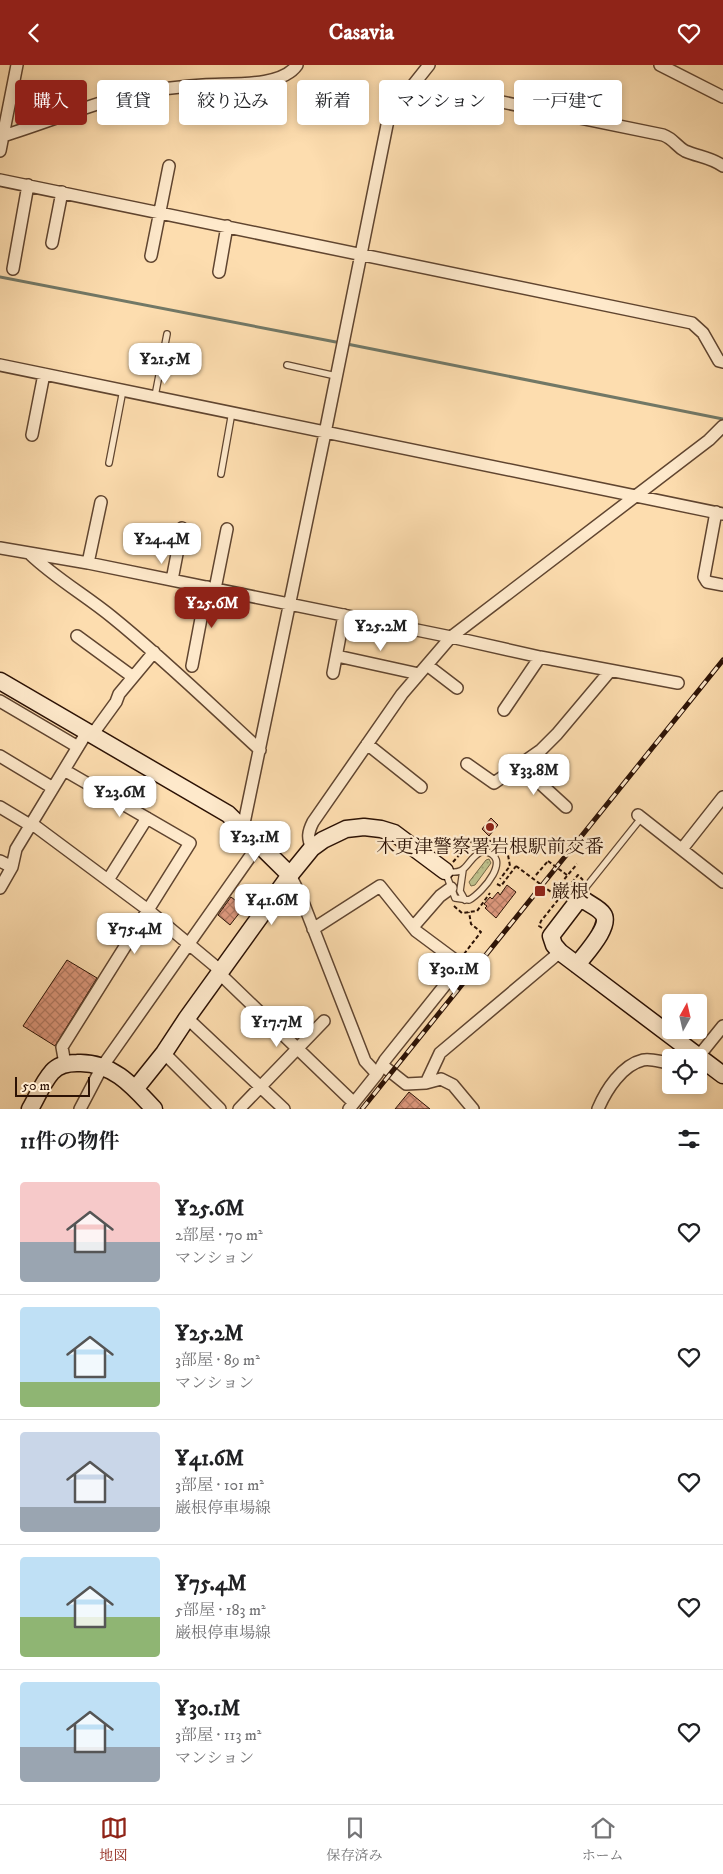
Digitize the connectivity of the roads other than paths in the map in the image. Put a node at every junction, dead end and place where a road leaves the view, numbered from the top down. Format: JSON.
{"nodes":[{"id":1,"x":17,"y":65,"type":"edge"},
{"id":2,"x":297,"y":65,"type":"edge"},
{"id":3,"x":429,"y":65,"type":"edge"},
{"id":4,"x":660,"y":65,"type":"edge"},
{"id":5,"x":417,"y":80,"type":"edge"},
{"id":6,"x":723,"y":97,"type":"edge"},
{"id":7,"x":504,"y":103,"type":"edge"},
{"id":8,"x":387,"y":125,"type":"edge"},
{"id":9,"x":3,"y":136,"type":"junction"},
{"id":10,"x":0,"y":151,"type":"edge"},
{"id":11,"x":169,"y":166,"type":"dead end"},
{"id":12,"x":723,"y":166,"type":"edge"},
{"id":13,"x":0,"y":180,"type":"edge"},
{"id":14,"x":28,"y":185,"type":"junction"},
{"id":15,"x":62,"y":192,"type":"junction"},
{"id":16,"x":159,"y":212,"type":"junction"},
{"id":17,"x":227,"y":226,"type":"junction"},
{"id":18,"x":52,"y":243,"type":"dead end"},
{"id":19,"x":360,"y":253,"type":"junction"},
{"id":20,"x":151,"y":256,"type":"dead end"},
{"id":21,"x":13,"y":269,"type":"dead end"},
{"id":22,"x":219,"y":272,"type":"dead end"},
{"id":23,"x":167,"y":334,"type":"dead end"},
{"id":24,"x":723,"y":363,"type":"edge"},
{"id":25,"x":0,"y":365,"type":"edge"},
{"id":26,"x":287,"y":365,"type":"dead end"},
{"id":27,"x":44,"y":374,"type":"junction"},
{"id":28,"x":336,"y":376,"type":"junction"},
{"id":29,"x":122,"y":389,"type":"junction"},
{"id":30,"x":155,"y":396,"type":"junction"},
{"id":31,"x":232,"y":412,"type":"junction"},
{"id":32,"x":723,"y":427,"type":"edge"},
{"id":33,"x":325,"y":433,"type":"junction"},
{"id":34,"x":32,"y":435,"type":"dead end"},
{"id":35,"x":109,"y":463,"type":"dead end"},
{"id":36,"x":221,"y":475,"type":"dead end"},
{"id":37,"x":636,"y":495,"type":"junction"},
{"id":38,"x":101,"y":501,"type":"dead end"},
{"id":39,"x":719,"y":513,"type":"edge"},
{"id":40,"x":182,"y":529,"type":"dead end"},
{"id":41,"x":227,"y":529,"type":"dead end"},
{"id":42,"x":0,"y":548,"type":"edge"},
{"id":43,"x":30,"y":554,"type":"junction"},
{"id":44,"x":88,"y":563,"type":"junction"},
{"id":45,"x":172,"y":580,"type":"junction"},
{"id":46,"x":723,"y":585,"type":"edge"},
{"id":47,"x":211,"y":588,"type":"junction"},
{"id":48,"x":289,"y":604,"type":"junction"},
{"id":49,"x":344,"y":615,"type":"junction"},
{"id":50,"x":77,"y":636,"type":"dead end"},
{"id":51,"x":451,"y":637,"type":"junction"},
{"id":52,"x":154,"y":652,"type":"junction"},
{"id":53,"x":337,"y":656,"type":"junction"},
{"id":54,"x":540,"y":657,"type":"junction"},
{"id":55,"x":427,"y":665,"type":"junction"},
{"id":56,"x":192,"y":666,"type":"dead end"},
{"id":57,"x":610,"y":671,"type":"junction"},
{"id":58,"x":333,"y":673,"type":"dead end"},
{"id":59,"x":419,"y":674,"type":"junction"},
{"id":60,"x":133,"y":677,"type":"junction"},
{"id":61,"x":0,"y":681,"type":"edge"},
{"id":62,"x":678,"y":683,"type":"dead end"},
{"id":63,"x":457,"y":688,"type":"dead end"},
{"id":64,"x":0,"y":701,"type":"edge"},
{"id":65,"x":504,"y":710,"type":"dead end"},
{"id":66,"x":90,"y":733,"type":"junction"},
{"id":67,"x":367,"y":744,"type":"junction"},
{"id":68,"x":78,"y":747,"type":"junction"},
{"id":69,"x":260,"y":750,"type":"junction"},
{"id":70,"x":0,"y":756,"type":"edge"},
{"id":71,"x":468,"y":764,"type":"dead end"},
{"id":72,"x":520,"y":765,"type":"junction"},
{"id":73,"x":64,"y":770,"type":"junction"},
{"id":74,"x":421,"y":787,"type":"dead end"},
{"id":75,"x":53,"y":788,"type":"junction"},
{"id":76,"x":723,"y":797,"type":"edge"},
{"id":77,"x":0,"y":807,"type":"edge"},
{"id":78,"x":566,"y":807,"type":"dead end"},
{"id":79,"x":640,"y":816,"type":"joint"},
{"id":80,"x":147,"y":818,"type":"junction"},
{"id":81,"x":31,"y":824,"type":"junction"},
{"id":82,"x":243,"y":828,"type":"junction"},
{"id":83,"x":259,"y":844,"type":"junction"},
{"id":84,"x":312,"y":848,"type":"junction"},
{"id":85,"x":682,"y":849,"type":"junction"},
{"id":86,"x":0,"y":861,"type":"edge"},
{"id":87,"x":12,"y":867,"type":"junction"},
{"id":88,"x":463,"y":870,"type":"junction"},
{"id":89,"x":445,"y":871,"type":"junction"},
{"id":90,"x":290,"y":875,"type":"junction"},
{"id":91,"x":108,"y":880,"type":"junction"},
{"id":92,"x":723,"y":881,"type":"edge"},
{"id":93,"x":0,"y":888,"type":"edge"},
{"id":94,"x":451,"y":888,"type":"junction"},
{"id":95,"x":465,"y":900,"type":"junction"},
{"id":96,"x":584,"y":900,"type":"junction"},
{"id":97,"x":148,"y":910,"type":"junction"},
{"id":98,"x":413,"y":927,"type":"junction"},
{"id":99,"x":313,"y":929,"type":"junction"},
{"id":100,"x":189,"y":945,"type":"junction"},
{"id":101,"x":560,"y":952,"type":"junction"},
{"id":102,"x":577,"y":965,"type":"junction"},
{"id":103,"x":220,"y":972,"type":"junction"},
{"id":104,"x":187,"y":1018,"type":"junction"},
{"id":105,"x":324,"y":1021,"type":"dead end"},
{"id":106,"x":723,"y":1026,"type":"edge"},
{"id":107,"x":297,"y":1049,"type":"junction"},
{"id":108,"x":688,"y":1049,"type":"edge"},
{"id":109,"x":705,"y":1049,"type":"edge"},
{"id":110,"x":164,"y":1053,"type":"junction"},
{"id":111,"x":662,"y":1062,"type":"edge"},
{"id":112,"x":707,"y":1063,"type":"edge"},
{"id":113,"x":65,"y":1064,"type":"junction"},
{"id":114,"x":102,"y":1067,"type":"junction"},
{"id":115,"x":380,"y":1069,"type":"junction"},
{"id":116,"x":723,"y":1075,"type":"edge"},
{"id":117,"x":426,"y":1083,"type":"junction"},
{"id":118,"x":261,"y":1086,"type":"junction"},
{"id":119,"x":136,"y":1088,"type":"junction"},
{"id":120,"x":352,"y":1106,"type":"edge"},
{"id":121,"x":85,"y":1107,"type":"edge"},
{"id":122,"x":30,"y":1109,"type":"edge"},
{"id":123,"x":154,"y":1109,"type":"edge"},
{"id":124,"x":220,"y":1109,"type":"edge"},
{"id":125,"x":239,"y":1109,"type":"edge"},
{"id":126,"x":284,"y":1109,"type":"edge"},
{"id":127,"x":473,"y":1109,"type":"edge"},
{"id":128,"x":598,"y":1109,"type":"edge"}],
"edges":[{"from":1,"to":9,"type":"street"},
{"from":2,"to":9,"type":"street"},
{"from":3,"to":5,"type":"street"},
{"from":4,"to":6,"type":"street"},
{"from":7,"to":12,"type":"street"},
{"from":8,"to":19,"type":"street"},
{"from":9,"to":10,"type":"street"},
{"from":11,"to":16,"type":"street"},
{"from":13,"to":14,"type":"street"},
{"from":14,"to":15,"type":"street"},
{"from":14,"to":21,"type":"street"},
{"from":15,"to":16,"type":"street"},
{"from":15,"to":18,"type":"street"},
{"from":16,"to":17,"type":"street"},
{"from":16,"to":20,"type":"street"},
{"from":17,"to":19,"type":"street"},
{"from":17,"to":22,"type":"street"},
{"from":19,"to":24,"type":"street"},
{"from":19,"to":28,"type":"street"},
{"from":23,"to":30,"type":"lane"},
{"from":25,"to":27,"type":"street"},
{"from":26,"to":28,"type":"lane"},
{"from":27,"to":29,"type":"street"},
{"from":27,"to":34,"type":"street"},
{"from":28,"to":33,"type":"street"},
{"from":29,"to":30,"type":"street"},
{"from":29,"to":35,"type":"lane"},
{"from":30,"to":31,"type":"street"},
{"from":31,"to":33,"type":"street"},
{"from":31,"to":36,"type":"lane"},
{"from":32,"to":37,"type":"street"},
{"from":33,"to":37,"type":"street"},
{"from":33,"to":48,"type":"street"},
{"from":37,"to":39,"type":"street"},
{"from":37,"to":51,"type":"street"},
{"from":38,"to":44,"type":"street"},
{"from":39,"to":46,"type":"street"},
{"from":40,"to":45,"type":"street"},
{"from":41,"to":47,"type":"street"},
{"from":42,"to":43,"type":"street"},
{"from":43,"to":44,"type":"street"},
{"from":43,"to":52,"type":"street"},
{"from":44,"to":45,"type":"street"},
{"from":45,"to":47,"type":"street"},
{"from":47,"to":48,"type":"street"},
{"from":47,"to":56,"type":"street"},
{"from":48,"to":49,"type":"street"},
{"from":48,"to":69,"type":"street"},
{"from":49,"to":51,"type":"street"},
{"from":49,"to":53,"type":"street"},
{"from":50,"to":60,"type":"street"},
{"from":51,"to":54,"type":"street"},
{"from":51,"to":55,"type":"street"},
{"from":52,"to":60,"type":"street"},
{"from":52,"to":69,"type":"street"},
{"from":53,"to":58,"type":"street"},
{"from":53,"to":59,"type":"street"},
{"from":54,"to":57,"type":"street"},
{"from":54,"to":65,"type":"street"},
{"from":55,"to":59,"type":"street"},
{"from":55,"to":63,"type":"street"},
{"from":57,"to":62,"type":"street"},
{"from":57,"to":72,"type":"street"},
{"from":59,"to":67,"type":"street"},
{"from":60,"to":66,"type":"street"},
{"from":61,"to":66,"type":"street"},
{"from":64,"to":68,"type":"street"},
{"from":66,"to":68,"type":"street"},
{"from":66,"to":82,"type":"street"},
{"from":67,"to":74,"type":"street"},
{"from":67,"to":84,"type":"street"},
{"from":68,"to":73,"type":"street"},
{"from":69,"to":82,"type":"street"},
{"from":70,"to":75,"type":"street"},
{"from":71,"to":72,"type":"street"},
{"from":72,"to":78,"type":"street"},
{"from":73,"to":75,"type":"street"},
{"from":73,"to":80,"type":"street"},
{"from":75,"to":81,"type":"street"},
{"from":76,"to":85,"type":"street"},
{"from":77,"to":81,"type":"street"},
{"from":79,"to":85,"type":"street"},
{"from":79,"to":96,"type":"lane"},
{"from":80,"to":91,"type":"street"},
{"from":80,"to":97,"type":"street"},
{"from":81,"to":87,"type":"street"},
{"from":81,"to":91,"type":"street"},
{"from":82,"to":83,"type":"street"},
{"from":83,"to":90,"type":"street"},
{"from":83,"to":100,"type":"street"},
{"from":84,"to":89,"type":"street"},
{"from":84,"to":90,"type":"street"},
{"from":85,"to":92,"type":"street"},
{"from":86,"to":87,"type":"street"},
{"from":87,"to":93,"type":"street"},
{"from":88,"to":89,"type":"lane"},
{"from":88,"to":95,"type":"lane"},
{"from":88,"to":95,"type":"lane"},
{"from":89,"to":94,"type":"lane"},
{"from":90,"to":99,"type":"street"},
{"from":90,"to":103,"type":"street"},
{"from":91,"to":97,"type":"street"},
{"from":94,"to":95,"type":"lane"},
{"from":94,"to":98,"type":"street"},
{"from":96,"to":101,"type":"street"},
{"from":96,"to":102,"type":"street"},
{"from":97,"to":100,"type":"street"},
{"from":97,"to":113,"type":"street"},
{"from":98,"to":99,"type":"street"},
{"from":98,"to":115,"type":"street"},
{"from":99,"to":115,"type":"street"},
{"from":100,"to":103,"type":"street"},
{"from":100,"to":114,"type":"street"},
{"from":101,"to":102,"type":"street"},
{"from":101,"to":117,"type":"street"},
{"from":102,"to":108,"type":"street"},
{"from":103,"to":104,"type":"street"},
{"from":103,"to":107,"type":"street"},
{"from":104,"to":110,"type":"street"},
{"from":104,"to":118,"type":"street"},
{"from":105,"to":107,"type":"street"},
{"from":106,"to":109,"type":"street"},
{"from":107,"to":118,"type":"street"},
{"from":107,"to":120,"type":"street"},
{"from":110,"to":119,"type":"street"},
{"from":110,"to":124,"type":"street"},
{"from":111,"to":128,"type":"street"},
{"from":112,"to":116,"type":"street"},
{"from":113,"to":114,"type":"street"},
{"from":113,"to":122,"type":"street"},
{"from":114,"to":119,"type":"street"},
{"from":114,"to":121,"type":"street"},
{"from":115,"to":117,"type":"street"},
{"from":115,"to":120,"type":"street"},
{"from":117,"to":127,"type":"street"},
{"from":118,"to":125,"type":"street"},
{"from":118,"to":126,"type":"street"},
{"from":119,"to":123,"type":"street"}]}
